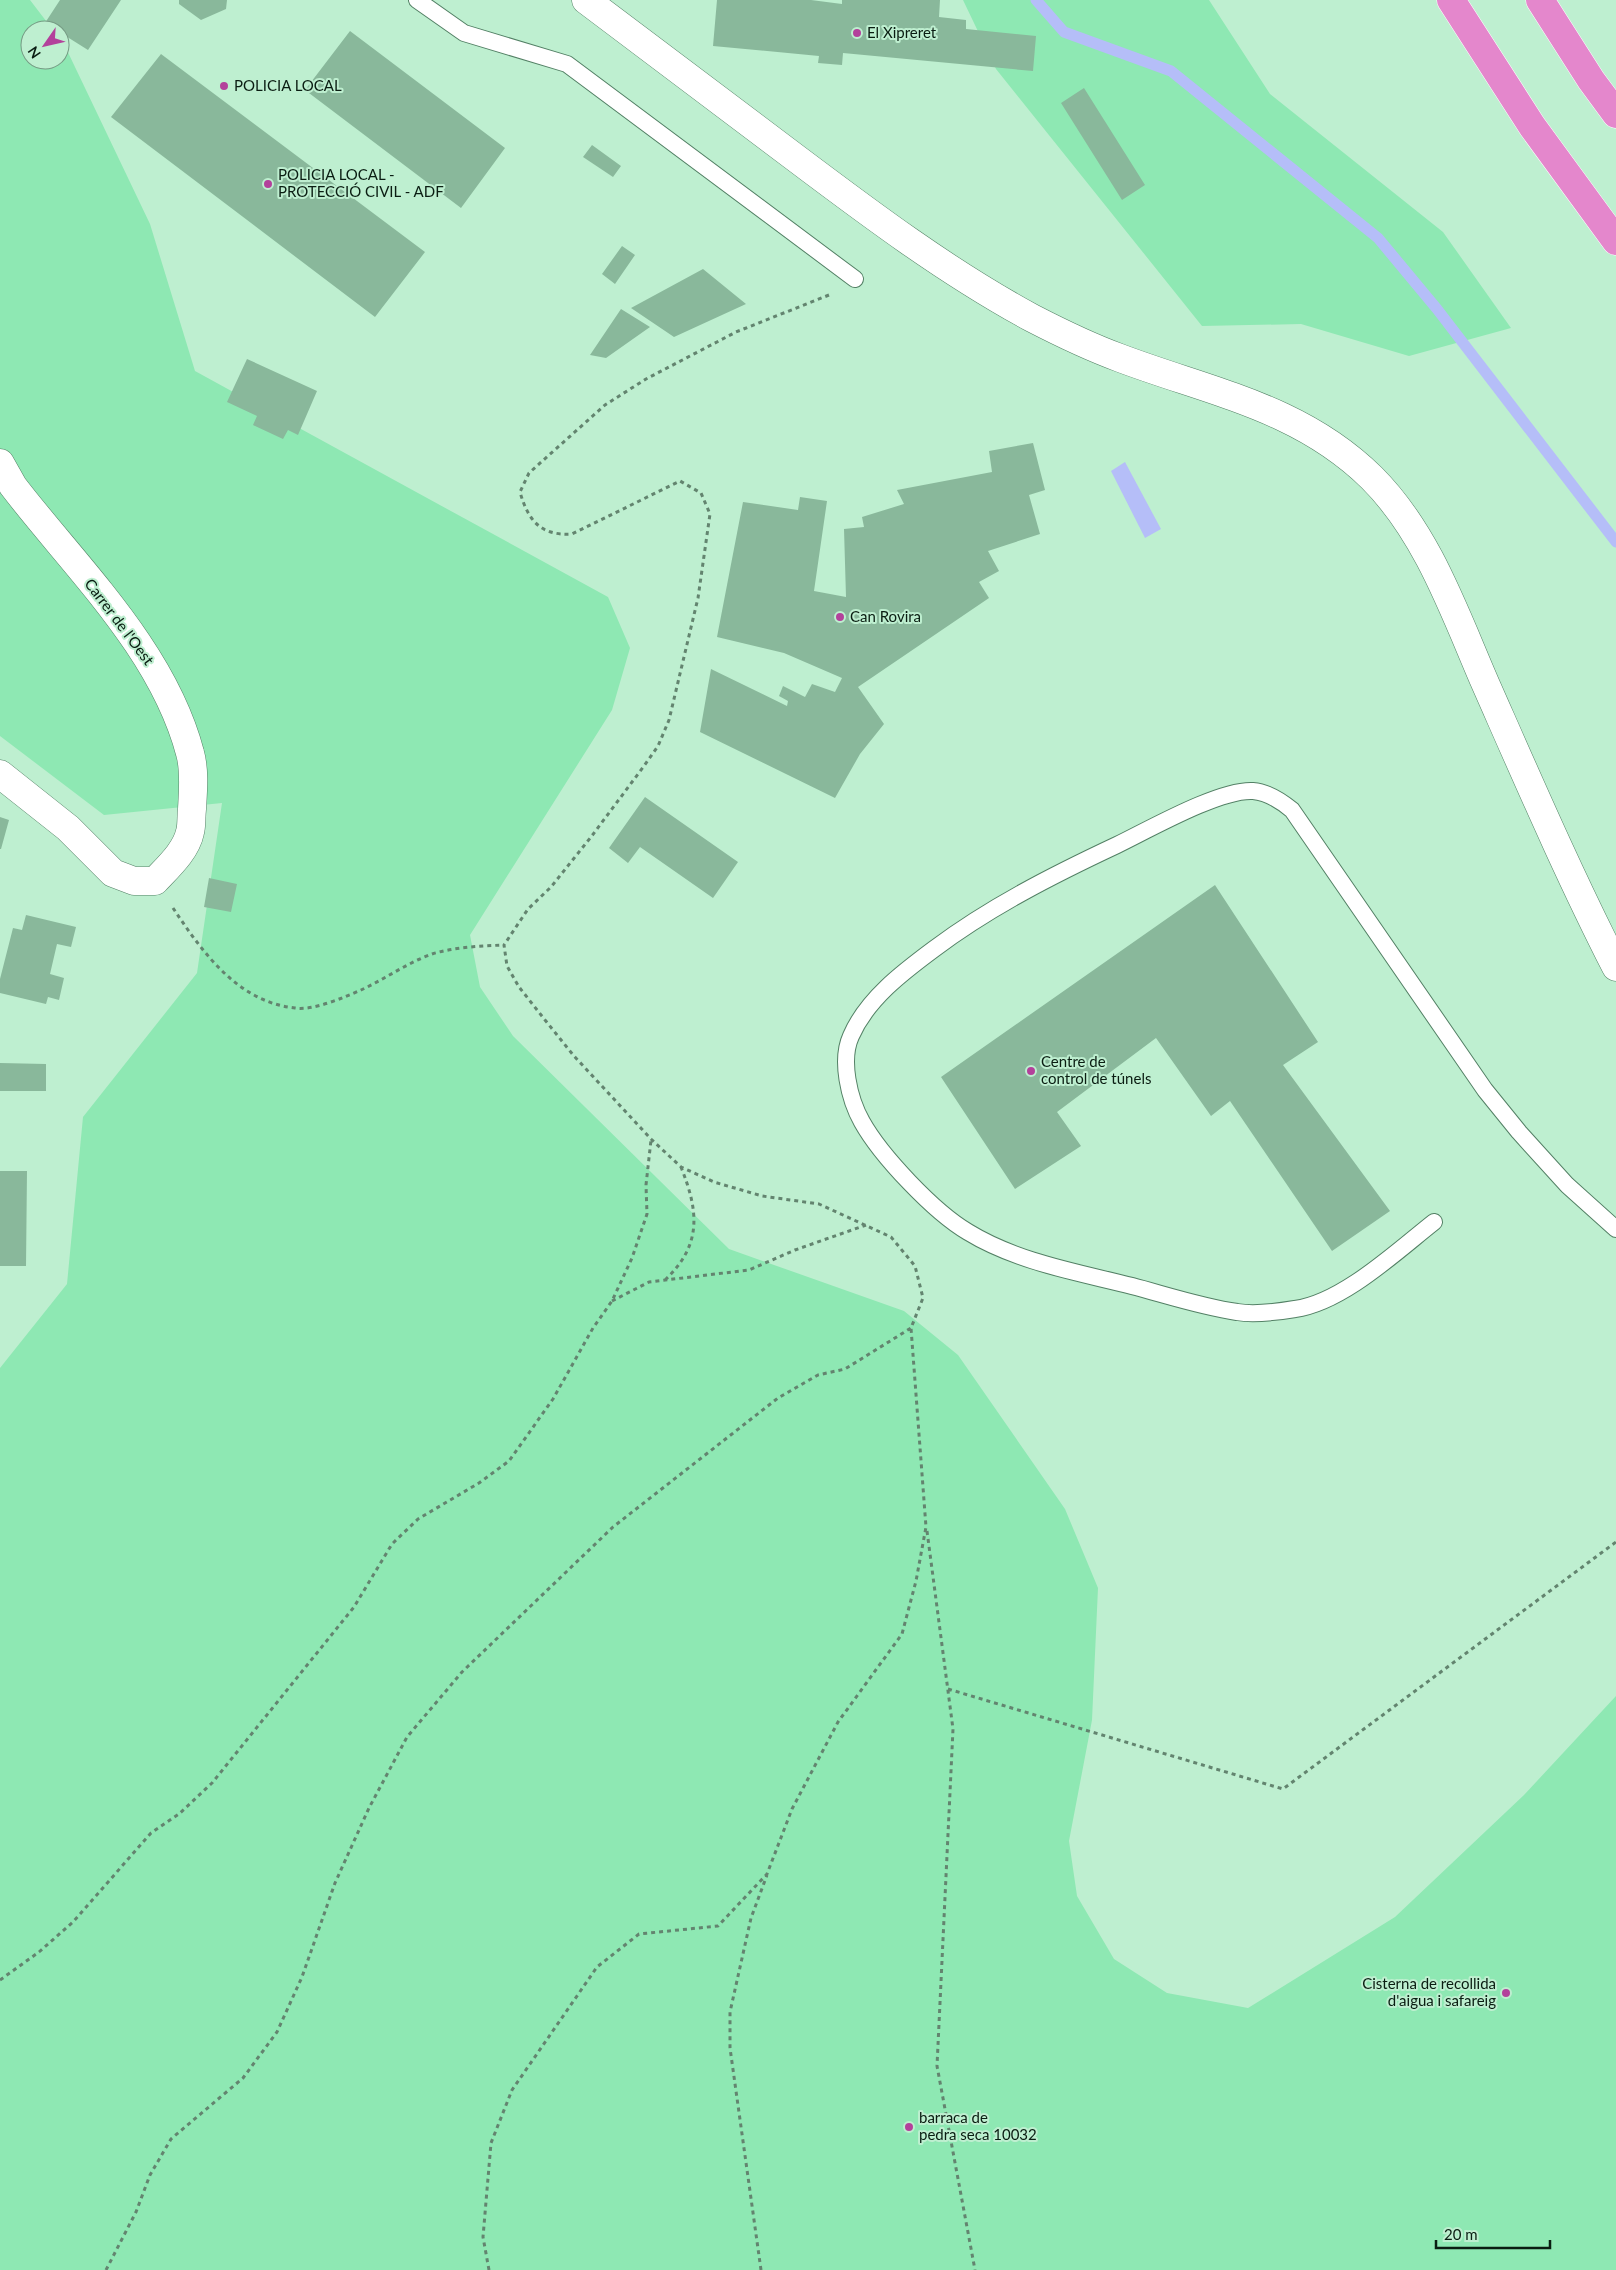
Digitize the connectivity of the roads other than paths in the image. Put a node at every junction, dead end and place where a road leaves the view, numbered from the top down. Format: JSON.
{"nodes":[{"id":1,"x":417,"y":0,"type":"edge"},
{"id":2,"x":586,"y":0,"type":"edge"},
{"id":3,"x":1450,"y":0,"type":"edge"},
{"id":4,"x":1540,"y":0,"type":"edge"},
{"id":5,"x":433,"y":5,"type":"edge"},
{"id":6,"x":1616,"y":114,"type":"edge"},
{"id":7,"x":1616,"y":241,"type":"edge"},
{"id":8,"x":854,"y":279,"type":"road end"},
{"id":9,"x":0,"y":463,"type":"edge"},
{"id":10,"x":0,"y":774,"type":"edge"},
{"id":11,"x":1616,"y":967,"type":"edge"},
{"id":12,"x":1434,"y":1222,"type":"dead end"},
{"id":13,"x":1616,"y":1229,"type":"edge"}],
"edges":[{"from":1,"to":5,"type":"lane"},
{"from":2,"to":11,"type":"street"},
{"from":3,"to":7,"type":"highway"},
{"from":4,"to":6,"type":"highway"},
{"from":5,"to":8,"type":"lane"},
{"from":9,"to":10,"type":"street","name":"Carrer de l'Oest"},
{"from":12,"to":13,"type":"lane"}]}
